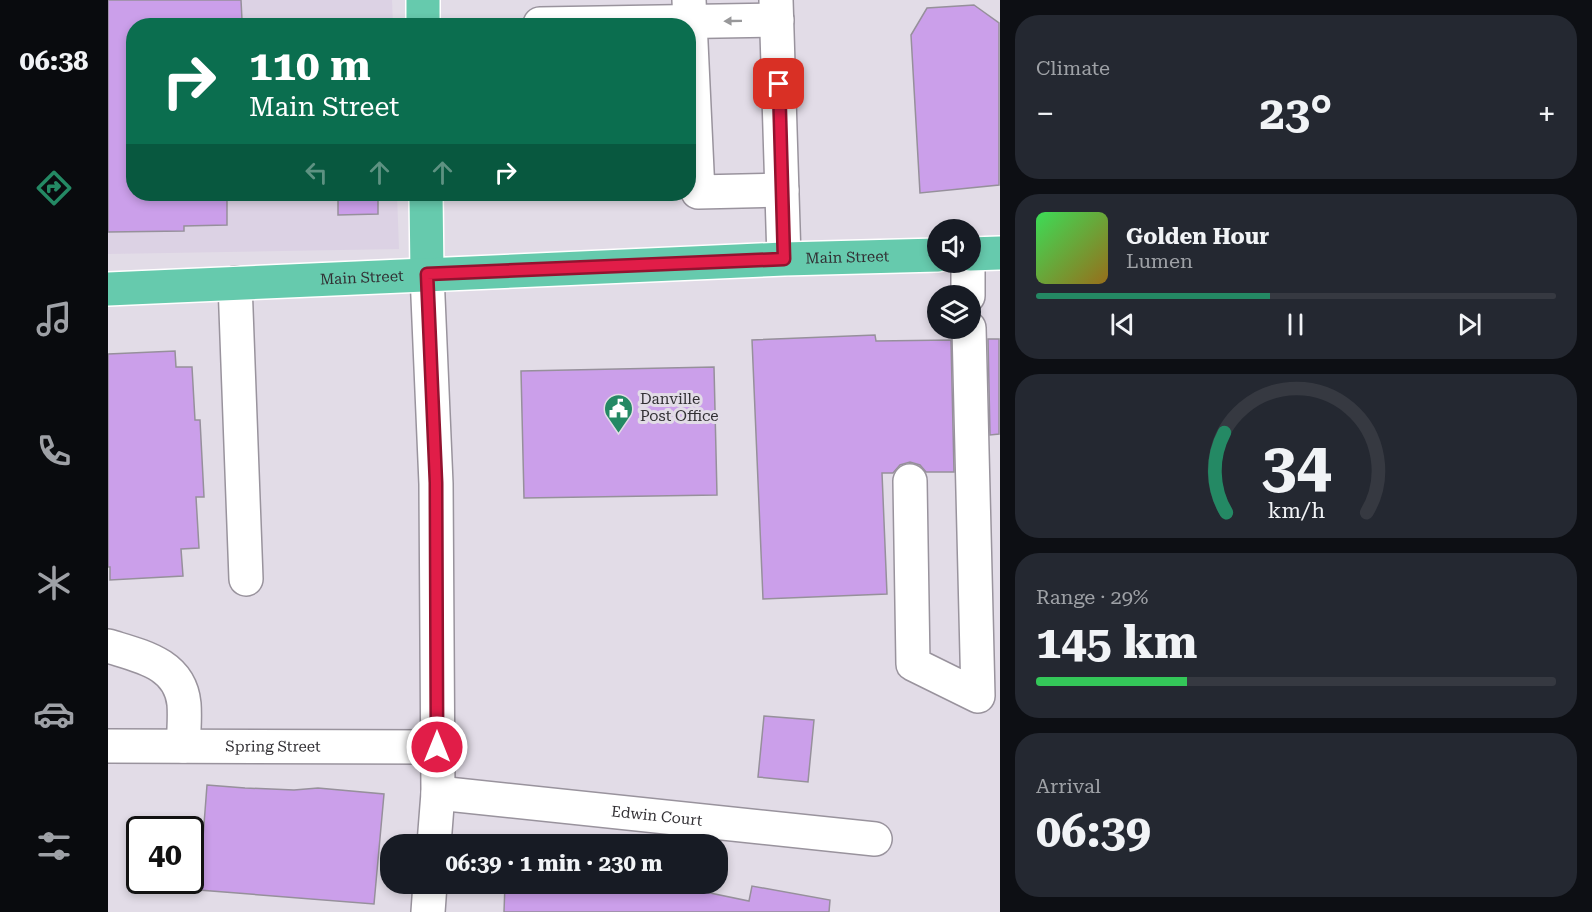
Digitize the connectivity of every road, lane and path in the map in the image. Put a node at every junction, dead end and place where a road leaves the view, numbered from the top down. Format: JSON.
{"nodes":[{"id":1,"x":423,"y":0,"type":"edge"},
{"id":2,"x":777,"y":10,"type":"edge"},
{"id":3,"x":617,"y":11,"type":"edge"},
{"id":4,"x":689,"y":11,"type":"edge"},
{"id":5,"x":423,"y":18,"type":"edge"},
{"id":6,"x":576,"y":18,"type":"edge"},
{"id":7,"x":696,"y":152,"type":"edge"},
{"id":8,"x":782,"y":190,"type":"junction"},
{"id":9,"x":426,"y":201,"type":"edge"},
{"id":10,"x":999,"y":253,"type":"edge"},
{"id":11,"x":981,"y":254,"type":"edge"},
{"id":12,"x":927,"y":255,"type":"edge"},
{"id":13,"x":784,"y":259,"type":"junction"},
{"id":14,"x":427,"y":274,"type":"junction"},
{"id":15,"x":235,"y":283,"type":"junction"},
{"id":16,"x":108,"y":289,"type":"edge"},
{"id":17,"x":970,"y":339,"type":"edge"},
{"id":18,"x":910,"y":480,"type":"dead end"},
{"id":19,"x":246,"y":579,"type":"dead end"},
{"id":20,"x":108,"y":646,"type":"edge"},
{"id":21,"x":989,"y":697,"type":"edge"},
{"id":22,"x":108,"y":746,"type":"edge"},
{"id":23,"x":183,"y":746,"type":"junction"},
{"id":24,"x":437,"y":747,"type":"junction"},
{"id":25,"x":438,"y":793,"type":"junction"},
{"id":26,"x":435,"y":834,"type":"edge"},
{"id":27,"x":876,"y":839,"type":"dead end"},
{"id":28,"x":429,"y":894,"type":"edge"},
{"id":29,"x":428,"y":912,"type":"edge"}],
"edges":[{"from":1,"to":5,"type":"main road"},
{"from":2,"to":4,"type":"street","one_way":true},
{"from":2,"to":8,"type":"street"},
{"from":3,"to":4,"type":"street"},
{"from":3,"to":6,"type":"street"},
{"from":7,"to":8,"type":"street"},
{"from":8,"to":13,"type":"street"},
{"from":9,"to":14,"type":"main road"},
{"from":10,"to":11,"type":"main road"},
{"from":12,"to":13,"type":"main road","name":"Main Street"},
{"from":13,"to":14,"type":"main road","name":"Main Street"},
{"from":14,"to":15,"type":"main road","name":"Main Street"},
{"from":14,"to":24,"type":"street"},
{"from":15,"to":16,"type":"main road","name":"Main Street"},
{"from":15,"to":19,"type":"street"},
{"from":17,"to":21,"type":"street"},
{"from":18,"to":21,"type":"street"},
{"from":20,"to":23,"type":"street"},
{"from":22,"to":23,"type":"street","name":"Spring Street"},
{"from":23,"to":24,"type":"street","name":"Spring Street"},
{"from":24,"to":25,"type":"street"},
{"from":25,"to":26,"type":"street"},
{"from":25,"to":27,"type":"street","name":"Edwin Court"},
{"from":28,"to":29,"type":"street"}]}
